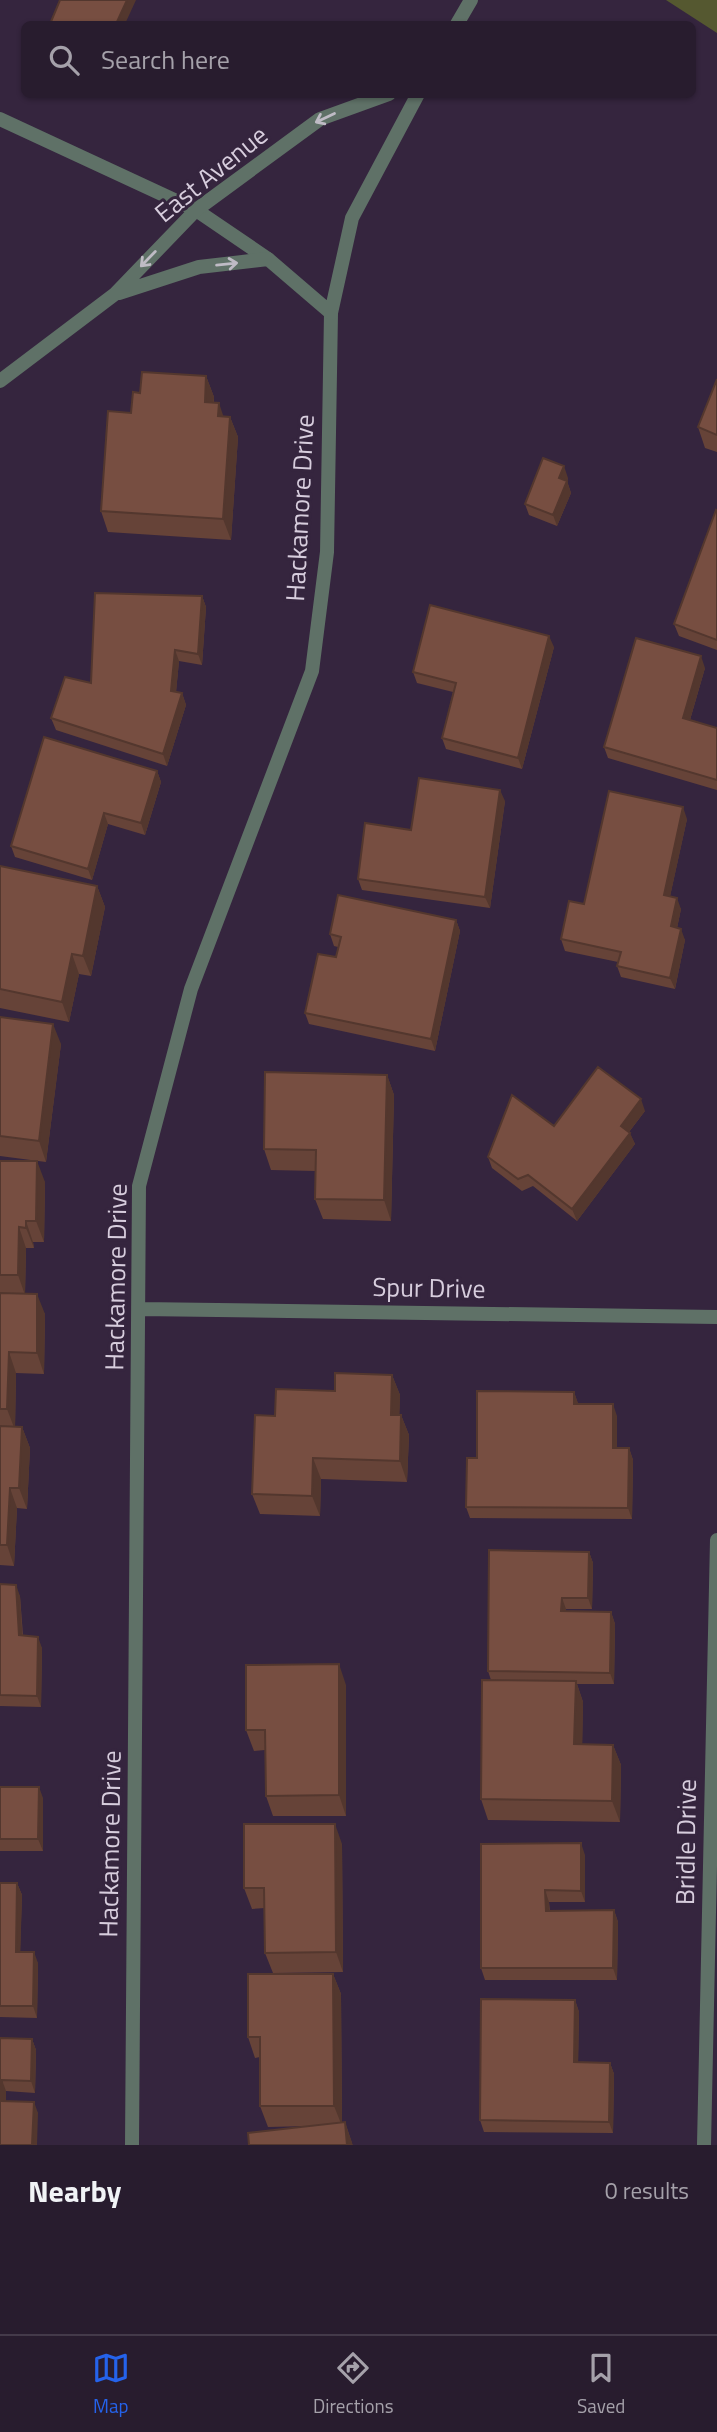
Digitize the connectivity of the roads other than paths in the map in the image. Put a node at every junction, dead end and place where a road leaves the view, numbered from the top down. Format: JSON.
{"nodes":[{"id":1,"x":471,"y":0,"type":"edge"},
{"id":2,"x":459,"y":21,"type":"edge"},
{"id":3,"x":378,"y":98,"type":"edge"},
{"id":4,"x":416,"y":98,"type":"edge"},
{"id":5,"x":0,"y":119,"type":"edge"},
{"id":6,"x":197,"y":210,"type":"junction"},
{"id":7,"x":268,"y":259,"type":"junction"},
{"id":8,"x":114,"y":294,"type":"junction"},
{"id":9,"x":331,"y":313,"type":"junction"},
{"id":10,"x":0,"y":382,"type":"edge"},
{"id":11,"x":139,"y":1309,"type":"junction"},
{"id":12,"x":717,"y":1317,"type":"edge"},
{"id":13,"x":717,"y":1540,"type":"edge"},
{"id":14,"x":132,"y":2145,"type":"edge"},
{"id":15,"x":704,"y":2145,"type":"edge"}],
"edges":[{"from":1,"to":2,"type":"street"},
{"from":3,"to":6,"type":"street","name":"East Avenue","one_way":true},
{"from":4,"to":9,"type":"street"},
{"from":5,"to":6,"type":"street"},
{"from":6,"to":7,"type":"street"},
{"from":6,"to":8,"type":"street","name":"East Avenue","one_way":true},
{"from":8,"to":7,"type":"street","name":"East Avenue","one_way":true},
{"from":7,"to":9,"type":"street"},
{"from":8,"to":10,"type":"street","name":"East Avenue"},
{"from":9,"to":11,"type":"street","name":"Hackamore Drive"},
{"from":11,"to":12,"type":"street","name":"Spur Drive"},
{"from":11,"to":14,"type":"street","name":"Hackamore Drive"},
{"from":13,"to":15,"type":"street","name":"Bridle Drive"}]}
